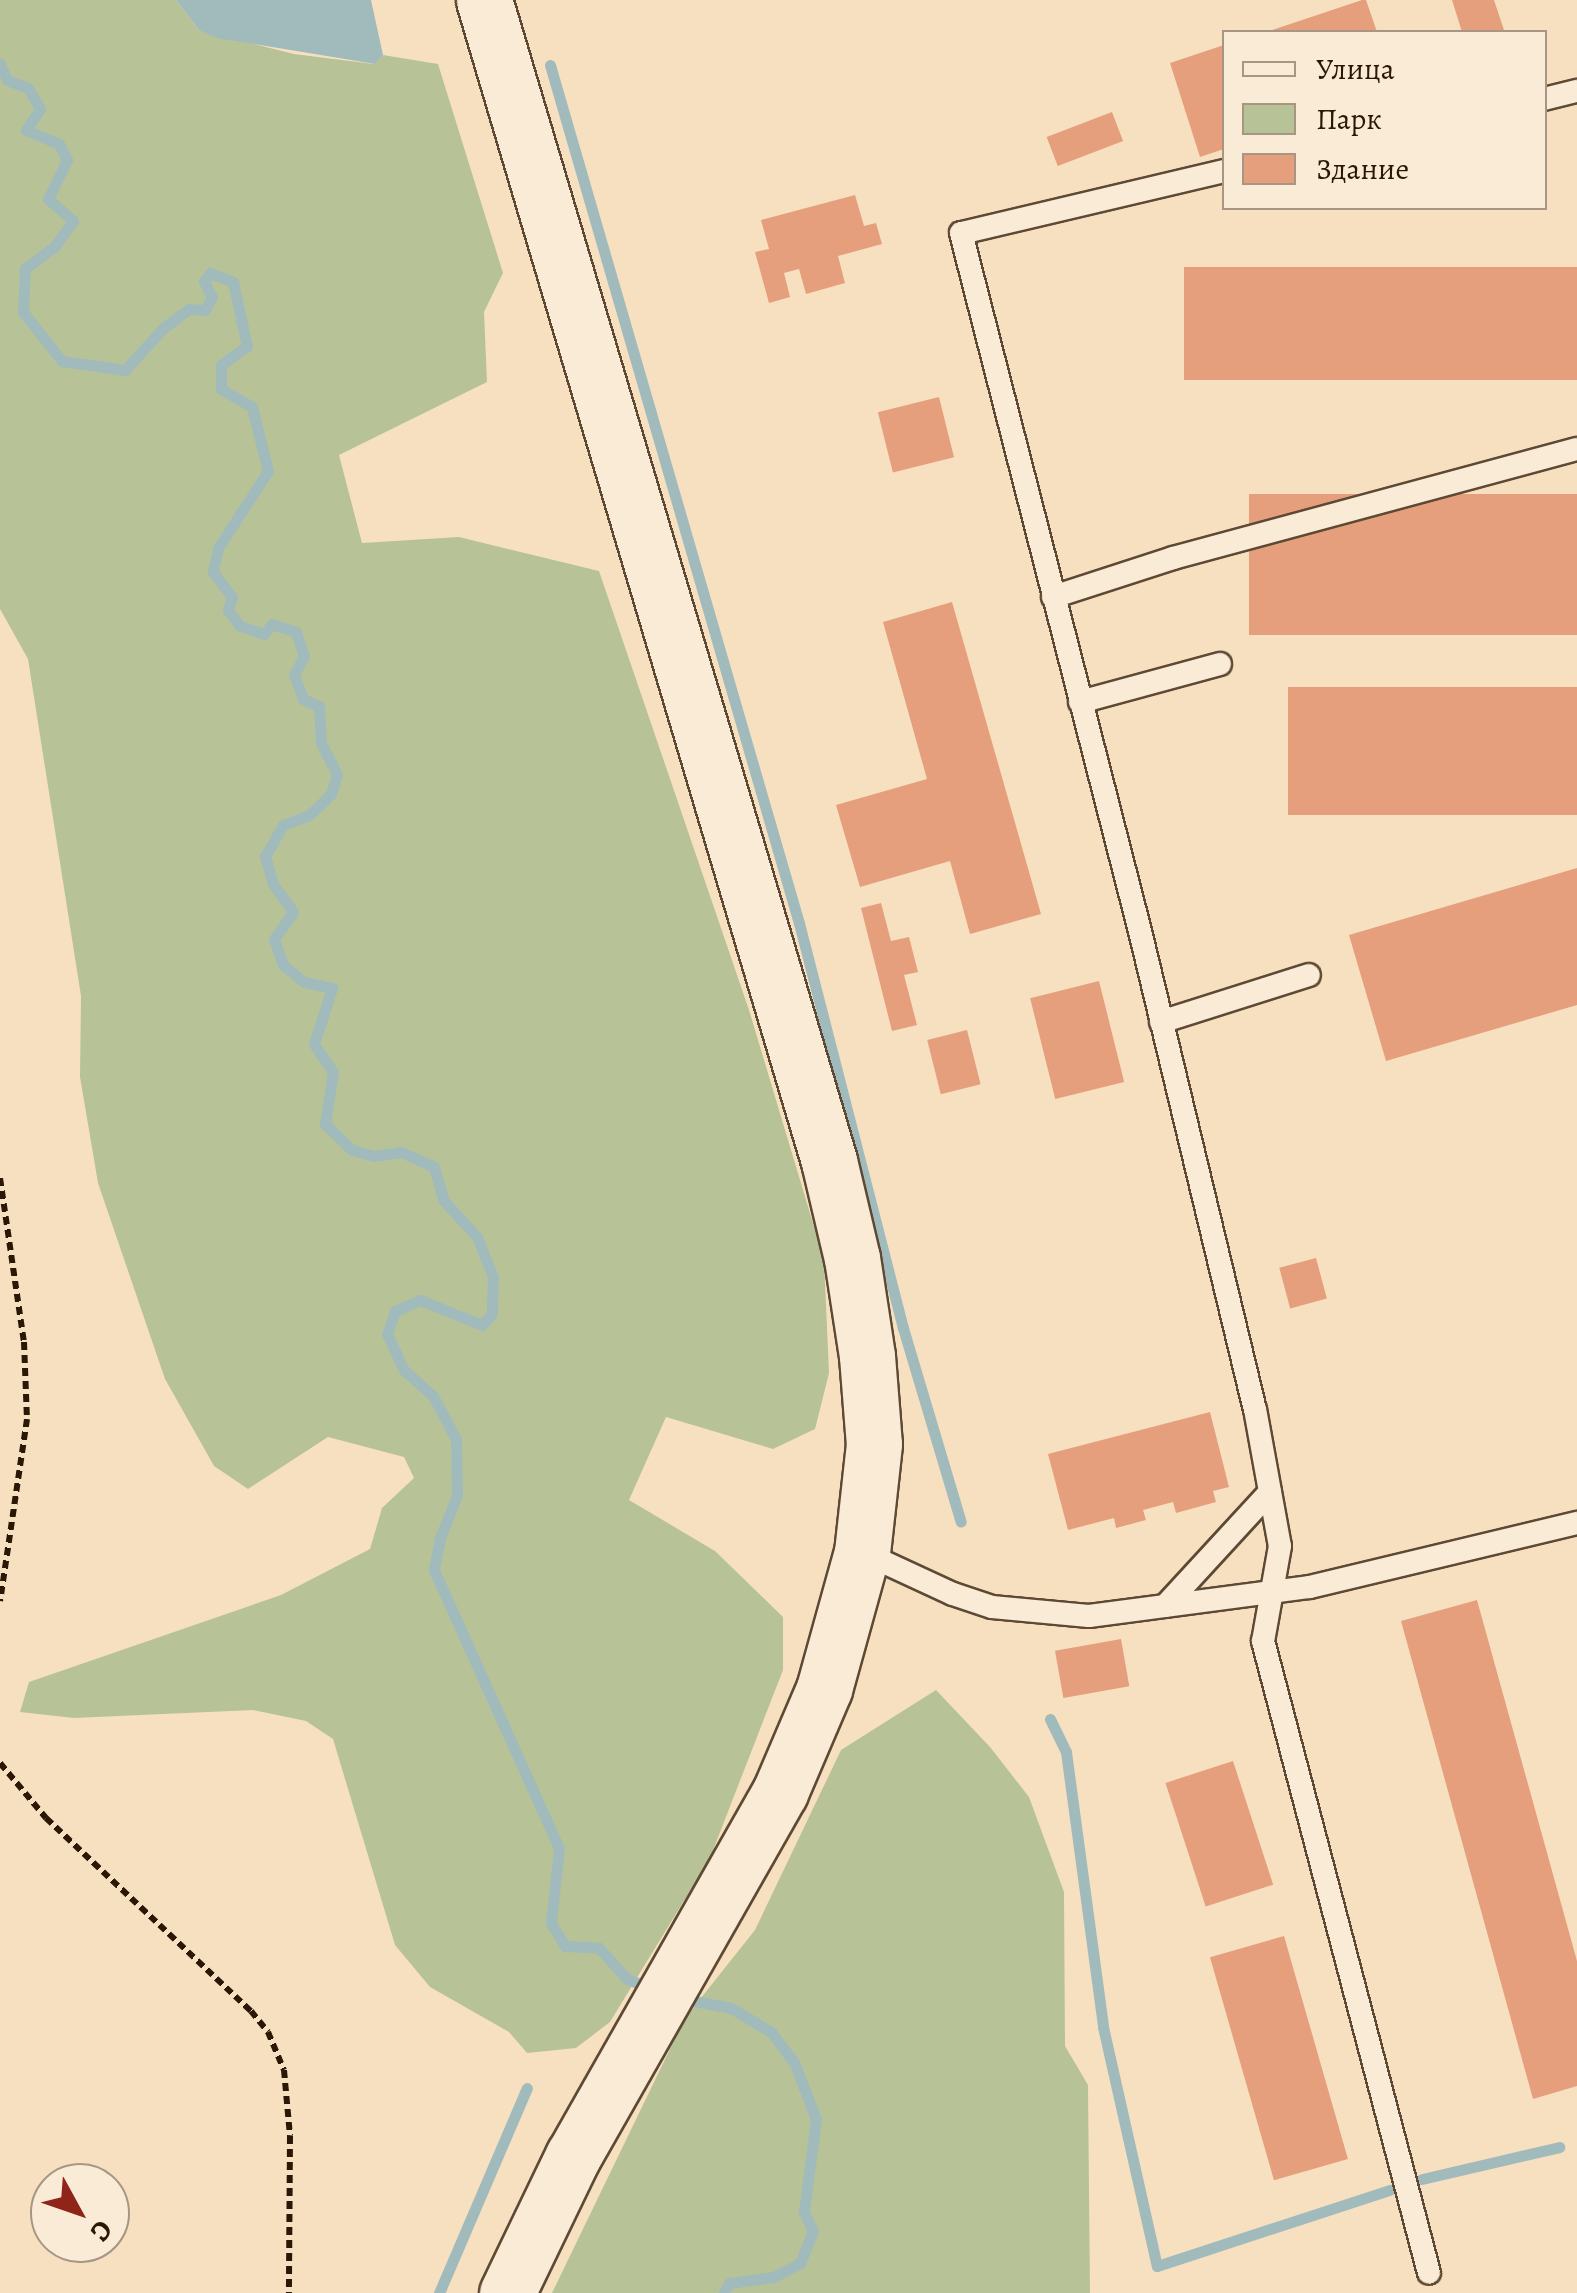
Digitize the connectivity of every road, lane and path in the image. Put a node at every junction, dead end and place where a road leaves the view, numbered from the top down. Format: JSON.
{"nodes":[{"id":1,"x":484,"y":0,"type":"edge"},
{"id":2,"x":1574,"y":95,"type":"edge"},
{"id":3,"x":1547,"y":99,"type":"edge"},
{"id":4,"x":1222,"y":170,"type":"edge"},
{"id":5,"x":1577,"y":449,"type":"edge"},
{"id":6,"x":1053,"y":597,"type":"junction"},
{"id":7,"x":1220,"y":664,"type":"dead end"},
{"id":8,"x":1080,"y":702,"type":"junction"},
{"id":9,"x":1308,"y":974,"type":"dead end"},
{"id":10,"x":1161,"y":1022,"type":"junction"},
{"id":11,"x":0,"y":1178,"type":"edge"},
{"id":12,"x":1270,"y":1492,"type":"junction"},
{"id":13,"x":1577,"y":1523,"type":"edge"},
{"id":14,"x":862,"y":1552,"type":"junction"},
{"id":15,"x":1271,"y":1593,"type":"junction"},
{"id":16,"x":0,"y":1601,"type":"edge"},
{"id":17,"x":1165,"y":1606,"type":"junction"},
{"id":18,"x":0,"y":1763,"type":"edge"},
{"id":19,"x":1429,"y":2273,"type":"dead end"},
{"id":20,"x":288,"y":2293,"type":"edge"},
{"id":21,"x":508,"y":2293,"type":"edge"}],
"edges":[{"from":1,"to":14,"type":"street"},
{"from":2,"to":3,"type":"lane"},
{"from":4,"to":6,"type":"lane"},
{"from":5,"to":6,"type":"lane"},
{"from":6,"to":8,"type":"lane"},
{"from":7,"to":8,"type":"lane"},
{"from":8,"to":10,"type":"lane"},
{"from":9,"to":10,"type":"lane"},
{"from":10,"to":12,"type":"lane"},
{"from":11,"to":16,"type":"path"},
{"from":12,"to":15,"type":"lane"},
{"from":12,"to":17,"type":"lane"},
{"from":13,"to":15,"type":"lane"},
{"from":14,"to":17,"type":"lane"},
{"from":14,"to":21,"type":"street"},
{"from":15,"to":17,"type":"lane"},
{"from":15,"to":19,"type":"lane"},
{"from":18,"to":20,"type":"path"}]}
